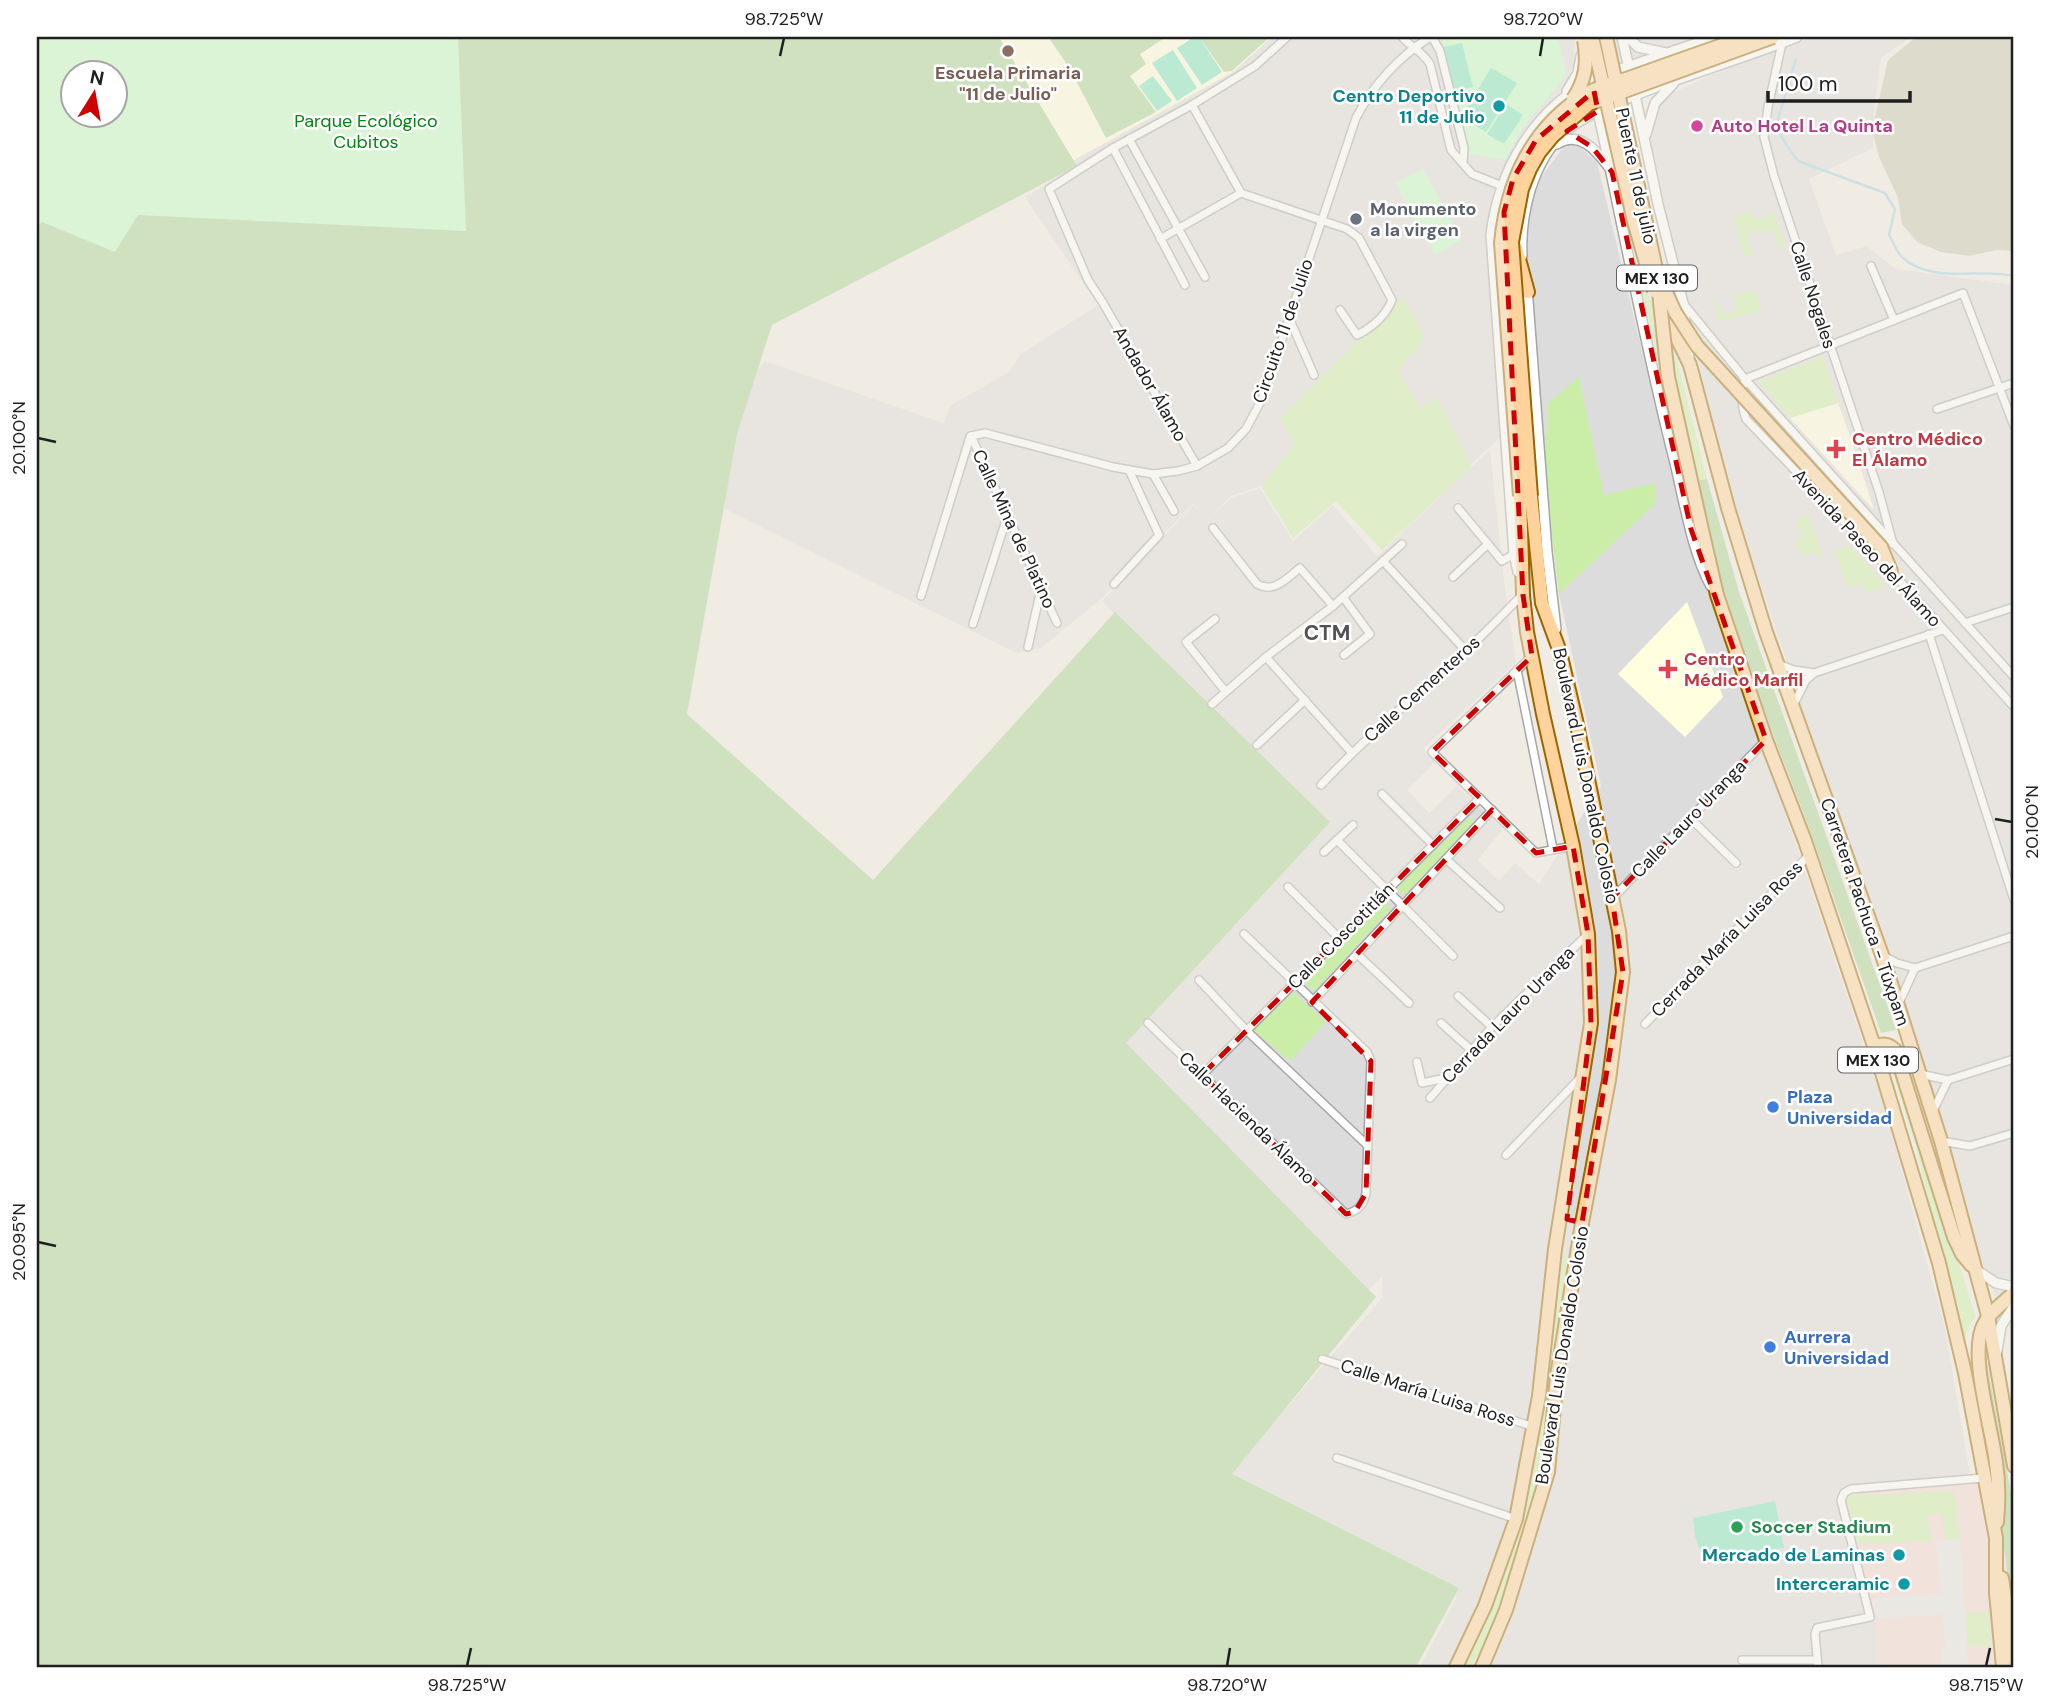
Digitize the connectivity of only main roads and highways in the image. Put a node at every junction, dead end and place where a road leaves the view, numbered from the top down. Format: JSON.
{"nodes":[{"id":1,"x":1585,"y":37,"type":"edge"},
{"id":2,"x":1604,"y":37,"type":"edge"},
{"id":3,"x":1745,"y":37,"type":"edge"},
{"id":4,"x":1778,"y":40,"type":"edge"},
{"id":5,"x":1657,"y":274,"type":"junction"},
{"id":6,"x":1528,"y":292,"type":"road end"},
{"id":7,"x":1657,"y":297,"type":"joint"},
{"id":8,"x":1525,"y":496,"type":"junction"},
{"id":9,"x":1700,"y":521,"type":"joint"},
{"id":10,"x":1891,"y":571,"type":"road end"},
{"id":11,"x":1874,"y":1046,"type":"junction"},
{"id":12,"x":1580,"y":1101,"type":"junction"},
{"id":13,"x":1582,"y":1223,"type":"junction"},
{"id":14,"x":1555,"y":1249,"type":"junction"},
{"id":15,"x":1974,"y":1268,"type":"junction"},
{"id":16,"x":2014,"y":1293,"type":"edge"},
{"id":17,"x":1989,"y":1317,"type":"junction"},
{"id":18,"x":1557,"y":1376,"type":"junction"},
{"id":19,"x":2014,"y":1466,"type":"edge"},
{"id":20,"x":1996,"y":1538,"type":"junction"},
{"id":21,"x":2014,"y":1661,"type":"edge"},
{"id":22,"x":1456,"y":1667,"type":"edge"},
{"id":23,"x":1482,"y":1667,"type":"edge"},
{"id":24,"x":2003,"y":1667,"type":"edge"}],
"edges":[{"from":1,"to":6,"type":"main road","bridge":true},
{"from":1,"to":7,"type":"main road","name":"Puente 11 de julio","number":"MEX 130","bridge":true},
{"from":2,"to":5,"type":"main road","name":"Puente 11 de julio","number":"MEX 130","bridge":true},
{"from":3,"to":8,"type":"main road","bridge":true},
{"from":4,"to":8,"type":"main road","bridge":true},
{"from":5,"to":9,"type":"main road","name":"Puente 11 de julio","number":"MEX 130","bridge":true},
{"from":5,"to":10,"type":"main road","bridge":true},
{"from":7,"to":15,"type":"main road","name":"Carretera Pachuca - Túxpam","number":"MEX 130"},
{"from":8,"to":12,"type":"main road","name":"Boulevard Luis Donaldo Colosio"},
{"from":8,"to":13,"type":"main road","name":"Boulevard Luis Donaldo Colosio"},
{"from":9,"to":11,"type":"main road","name":"Carretera Pachuca - Túxpam","number":"MEX 130"},
{"from":11,"to":15,"type":"main road"},
{"from":11,"to":20,"type":"main road","name":"Carretera Pachuca - Túxpam","number":"MEX 130"},
{"from":12,"to":13,"type":"main road"},
{"from":12,"to":14,"type":"main road","name":"Boulevard Luis Donaldo Colosio"},
{"from":13,"to":18,"type":"main road","name":"Boulevard Luis Donaldo Colosio"},
{"from":14,"to":18,"type":"main road"},
{"from":14,"to":22,"type":"main road","name":"Boulevard Luis Donaldo Colosio"},
{"from":15,"to":17,"type":"main road","name":"Carretera Pachuca - Túxpam","number":"MEX 130"},
{"from":16,"to":17,"type":"main road"},
{"from":17,"to":19,"type":"main road","name":"Carretera Pachuca - Túxpam","number":"MEX 130"},
{"from":17,"to":20,"type":"main road"},
{"from":18,"to":23,"type":"main road","name":"Boulevard Luis Donaldo Colosio"},
{"from":20,"to":21,"type":"main road"},
{"from":20,"to":24,"type":"main road","name":"Carretera Pachuca - Túxpam","number":"MEX 130"}]}
